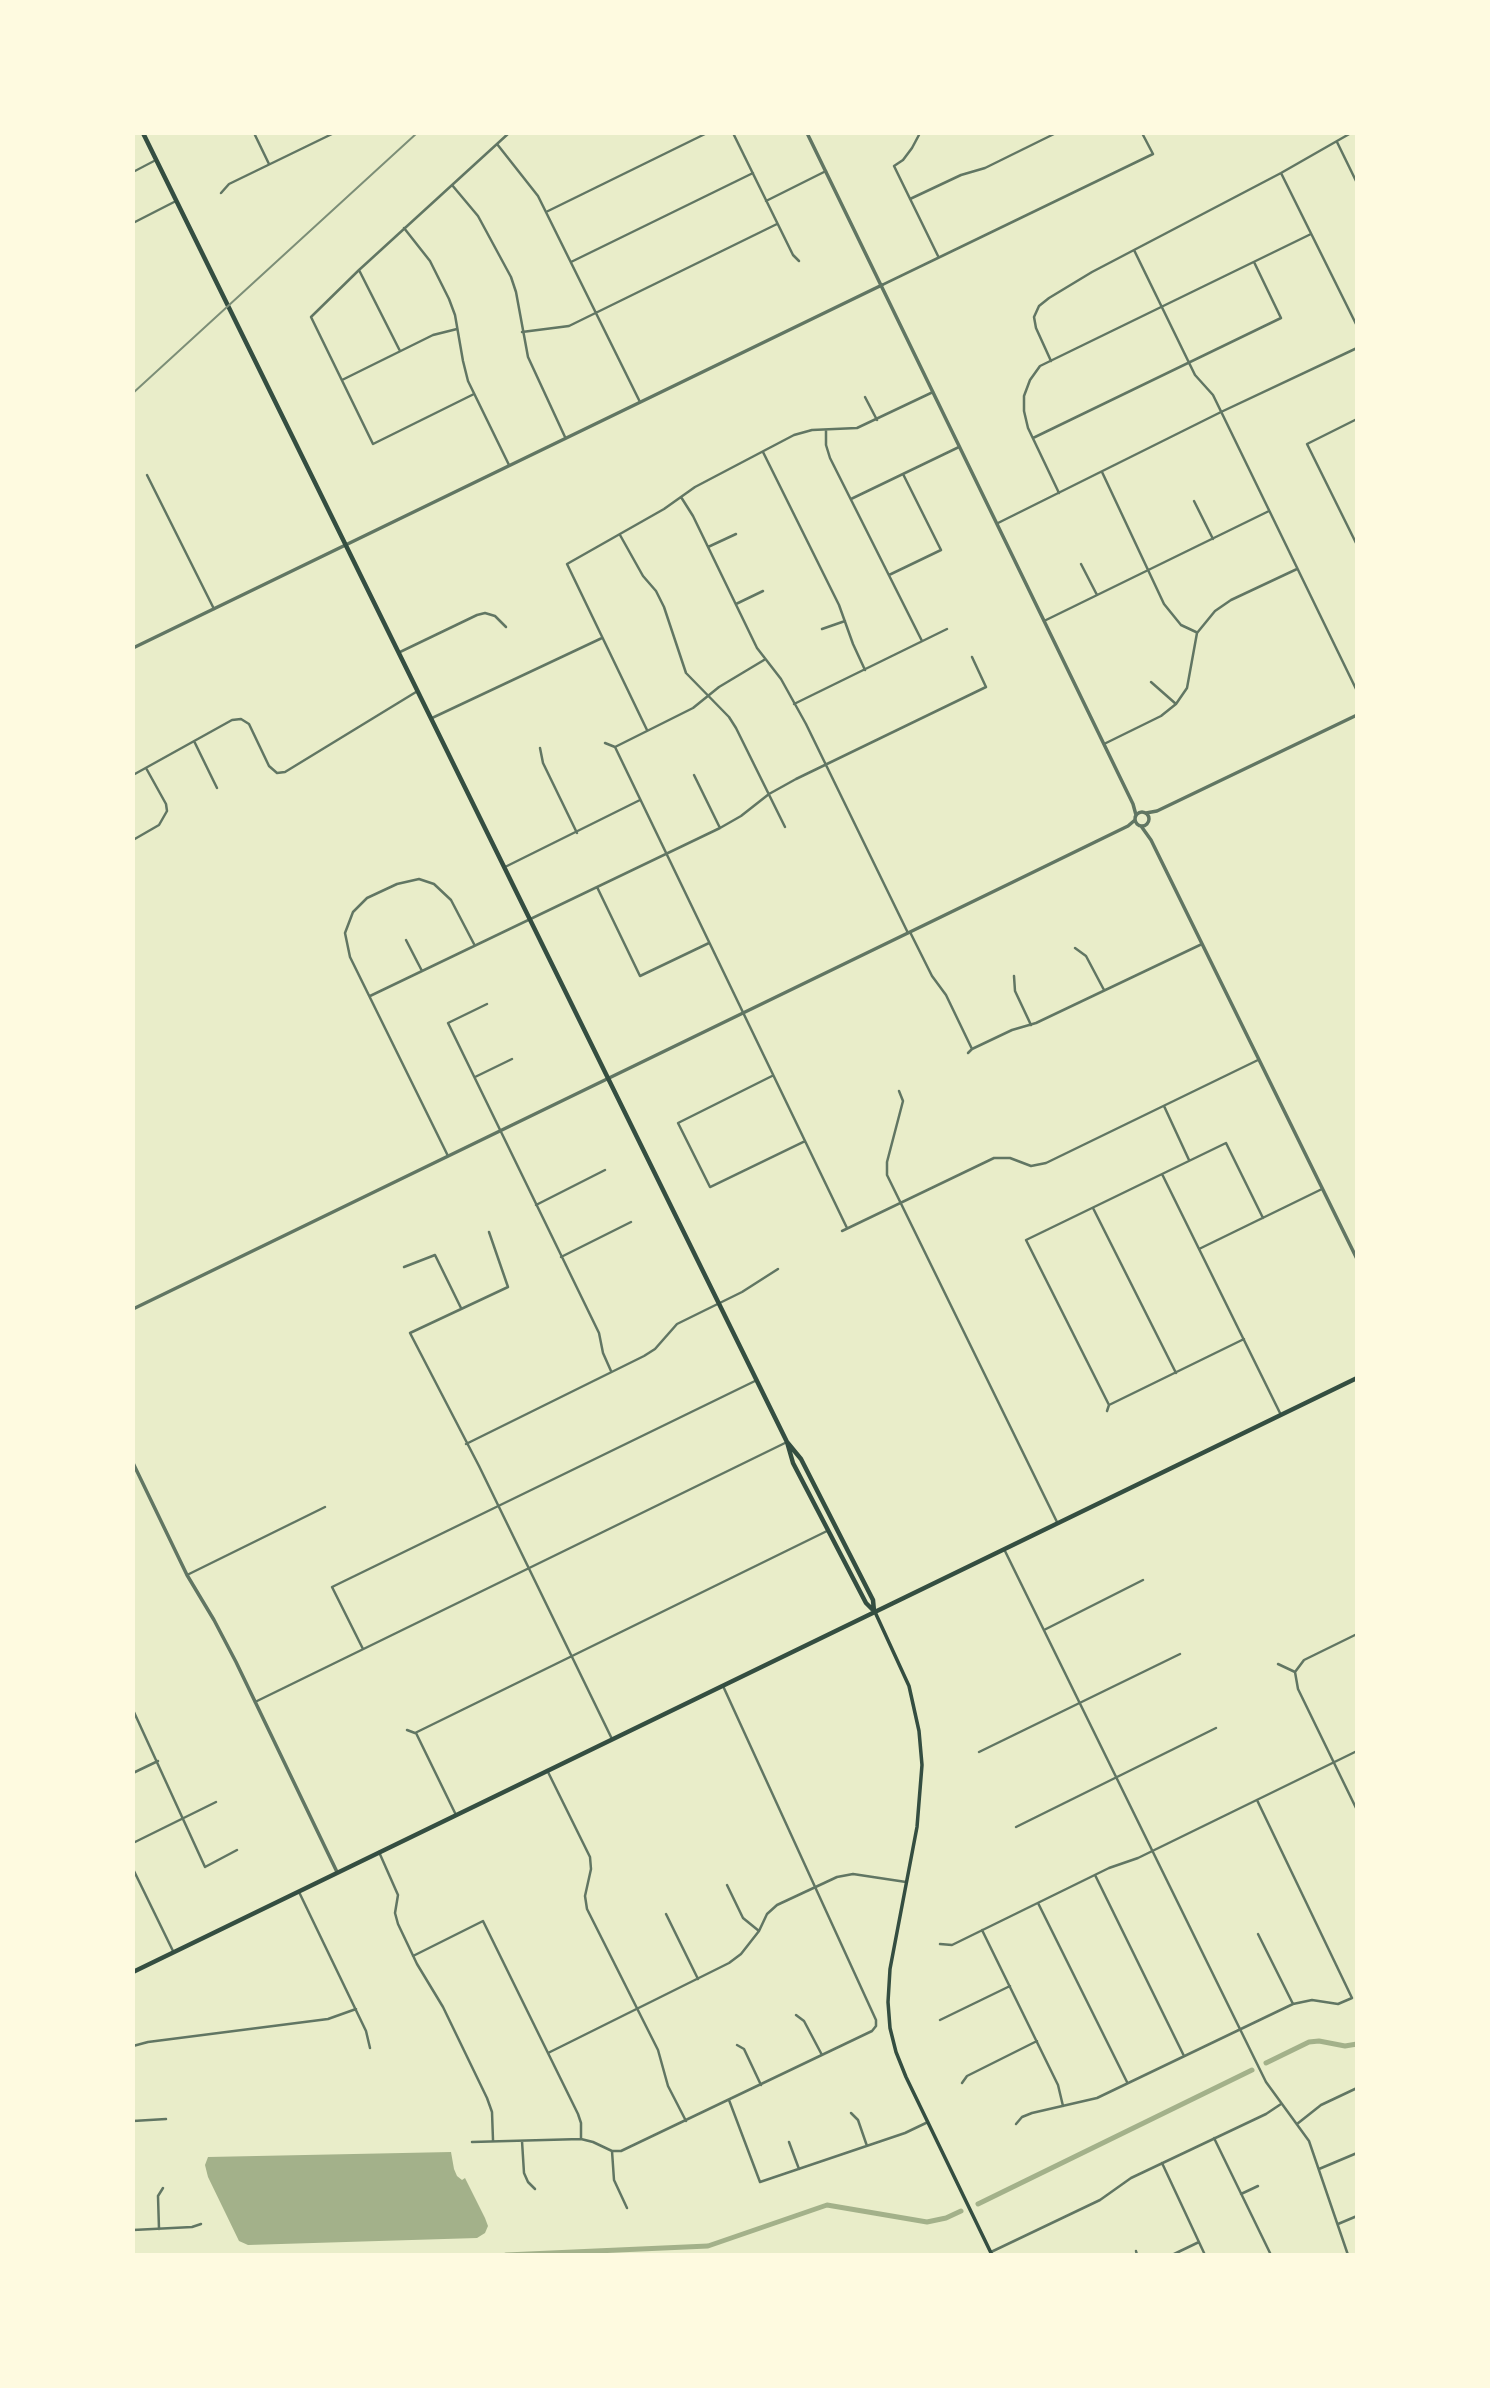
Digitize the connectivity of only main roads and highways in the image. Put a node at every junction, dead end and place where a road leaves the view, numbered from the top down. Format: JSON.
{"nodes":[{"id":1,"x":143,"y":133,"type":"edge"},
{"id":2,"x":1357,"y":1378,"type":"edge"},
{"id":3,"x":787,"y":1442,"type":"junction"},
{"id":4,"x":874,"y":1611,"type":"junction"},
{"id":5,"x":133,"y":1972,"type":"edge"},
{"id":6,"x":991,"y":2254,"type":"edge"}],
"edges":[{"from":1,"to":3,"type":"main road"},
{"from":2,"to":4,"type":"main road"},
{"from":3,"to":4,"type":"main road"},
{"from":3,"to":4,"type":"main road"},
{"from":4,"to":5,"type":"main road"},
{"from":4,"to":6,"type":"main road"}]}
